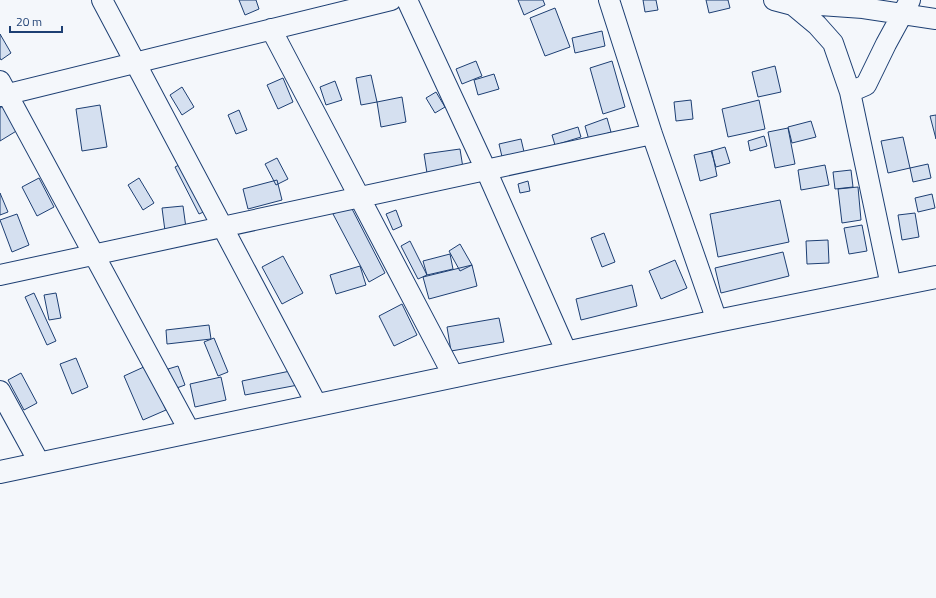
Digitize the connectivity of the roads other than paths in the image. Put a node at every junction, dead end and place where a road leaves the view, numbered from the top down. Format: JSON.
{"nodes":[{"id":1,"x":102,"y":0,"type":"edge"},
{"id":2,"x":392,"y":0,"type":"edge"},
{"id":3,"x":407,"y":0,"type":"edge"},
{"id":4,"x":609,"y":0,"type":"edge"},
{"id":5,"x":774,"y":0,"type":"edge"},
{"id":6,"x":793,"y":5,"type":"junction"},
{"id":7,"x":906,"y":7,"type":"edge"},
{"id":8,"x":936,"y":20,"type":"edge"},
{"id":9,"x":271,"y":29,"type":"junction"},
{"id":10,"x":136,"y":63,"type":"junction"},
{"id":11,"x":2,"y":90,"type":"edge"},
{"id":12,"x":850,"y":92,"type":"junction"},
{"id":13,"x":652,"y":134,"type":"junction"},
{"id":14,"x":486,"y":170,"type":"junction"},
{"id":15,"x":359,"y":198,"type":"junction"},
{"id":16,"x":223,"y":227,"type":"junction"},
{"id":17,"x":94,"y":255,"type":"junction"},
{"id":18,"x":0,"y":275,"type":"edge"},
{"id":19,"x":936,"y":277,"type":"edge"},
{"id":20,"x":890,"y":286,"type":"junction"},
{"id":21,"x":717,"y":322,"type":"junction"},
{"id":22,"x":567,"y":353,"type":"junction"},
{"id":23,"x":454,"y":377,"type":"junction"},
{"id":24,"x":0,"y":391,"type":"edge"},
{"id":25,"x":317,"y":405,"type":"junction"},
{"id":26,"x":190,"y":432,"type":"junction"},
{"id":27,"x":40,"y":464,"type":"junction"},
{"id":28,"x":0,"y":472,"type":"edge"}],
"edges":[{"from":1,"to":10,"type":"street"},
{"from":2,"to":9,"type":"street"},
{"from":3,"to":14,"type":"street"},
{"from":4,"to":13,"type":"street"},
{"from":5,"to":6,"type":"street"},
{"from":6,"to":7,"type":"street"},
{"from":6,"to":12,"type":"street"},
{"from":7,"to":8,"type":"street"},
{"from":7,"to":12,"type":"street"},
{"from":9,"to":10,"type":"street"},
{"from":9,"to":15,"type":"street"},
{"from":10,"to":11,"type":"street"},
{"from":10,"to":16,"type":"street"},
{"from":11,"to":17,"type":"street"},
{"from":12,"to":20,"type":"street"},
{"from":13,"to":14,"type":"street"},
{"from":13,"to":21,"type":"street"},
{"from":14,"to":15,"type":"street"},
{"from":14,"to":22,"type":"street"},
{"from":15,"to":16,"type":"street"},
{"from":15,"to":23,"type":"street"},
{"from":16,"to":17,"type":"street"},
{"from":16,"to":25,"type":"street"},
{"from":17,"to":18,"type":"street"},
{"from":17,"to":26,"type":"street"},
{"from":19,"to":20,"type":"main road"},
{"from":20,"to":21,"type":"main road"},
{"from":21,"to":22,"type":"main road"},
{"from":22,"to":23,"type":"main road"},
{"from":23,"to":25,"type":"main road"},
{"from":24,"to":27,"type":"street"},
{"from":25,"to":26,"type":"main road"},
{"from":26,"to":27,"type":"main road"},
{"from":27,"to":28,"type":"main road"}]}
